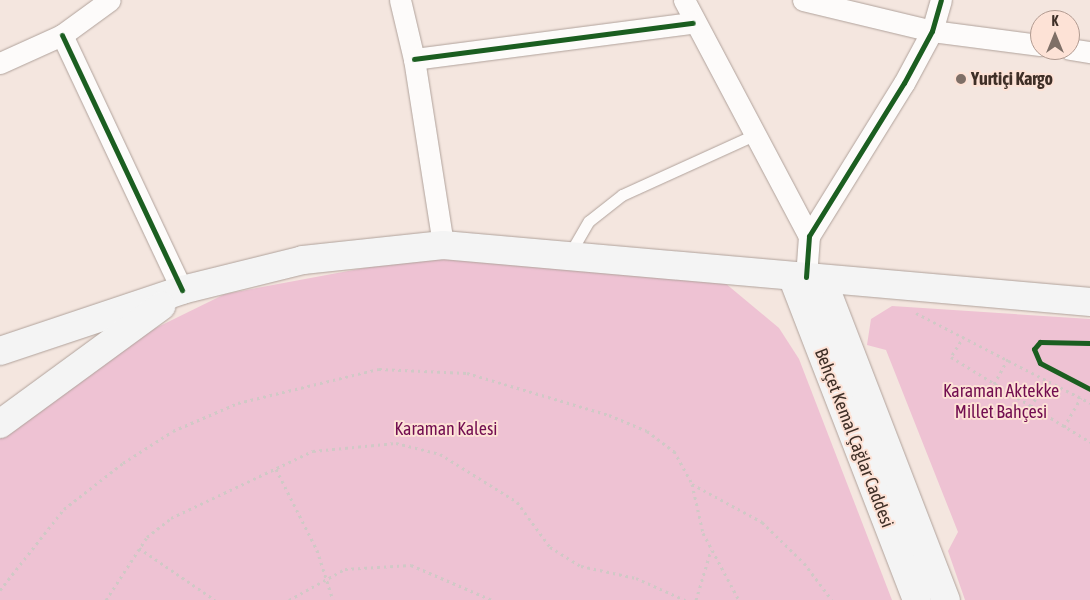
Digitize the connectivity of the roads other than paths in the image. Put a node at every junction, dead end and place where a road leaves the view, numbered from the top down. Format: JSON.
{"nodes":[{"id":1,"x":110,"y":0,"type":"edge"},
{"id":2,"x":400,"y":0,"type":"edge"},
{"id":3,"x":684,"y":0,"type":"edge"},
{"id":4,"x":803,"y":0,"type":"edge"},
{"id":5,"x":941,"y":0,"type":"edge"},
{"id":6,"x":873,"y":9,"type":"edge"},
{"id":7,"x":693,"y":23,"type":"junction"},
{"id":8,"x":932,"y":31,"type":"junction"},
{"id":9,"x":62,"y":35,"type":"junction"},
{"id":10,"x":1030,"y":44,"type":"edge"},
{"id":11,"x":414,"y":58,"type":"junction"},
{"id":12,"x":0,"y":62,"type":"edge"},
{"id":13,"x":754,"y":135,"type":"junction"},
{"id":14,"x":809,"y":236,"type":"junction"},
{"id":15,"x":443,"y":245,"type":"junction"},
{"id":16,"x":568,"y":256,"type":"junction"},
{"id":17,"x":806,"y":277,"type":"junction"},
{"id":18,"x":182,"y":290,"type":"junction"},
{"id":19,"x":1090,"y":302,"type":"edge"},
{"id":20,"x":0,"y":351,"type":"edge"},
{"id":21,"x":0,"y":424,"type":"edge"},
{"id":22,"x":917,"y":600,"type":"edge"},
{"id":23,"x":946,"y":600,"type":"edge"}],
"edges":[{"from":1,"to":9,"type":"street"},
{"from":2,"to":11,"type":"street"},
{"from":3,"to":7,"type":"street"},
{"from":4,"to":6,"type":"street"},
{"from":5,"to":8,"type":"street"},
{"from":6,"to":8,"type":"street"},
{"from":7,"to":11,"type":"street"},
{"from":7,"to":13,"type":"street"},
{"from":8,"to":10,"type":"street"},
{"from":8,"to":14,"type":"street"},
{"from":9,"to":12,"type":"street"},
{"from":9,"to":18,"type":"street"},
{"from":11,"to":15,"type":"street"},
{"from":13,"to":14,"type":"street"},
{"from":13,"to":16,"type":"lane"},
{"from":14,"to":17,"type":"street"},
{"from":15,"to":16,"type":"main road"},
{"from":15,"to":18,"type":"main road"},
{"from":16,"to":17,"type":"main road"},
{"from":17,"to":19,"type":"main road"},
{"from":17,"to":22,"type":"main road","name":"Behçet Kemal Çağlar Caddesi"},
{"from":17,"to":23,"type":"main road","name":"Behçet Kemal Çağlar Caddesi"},
{"from":18,"to":20,"type":"main road"},
{"from":18,"to":21,"type":"main road"}]}
